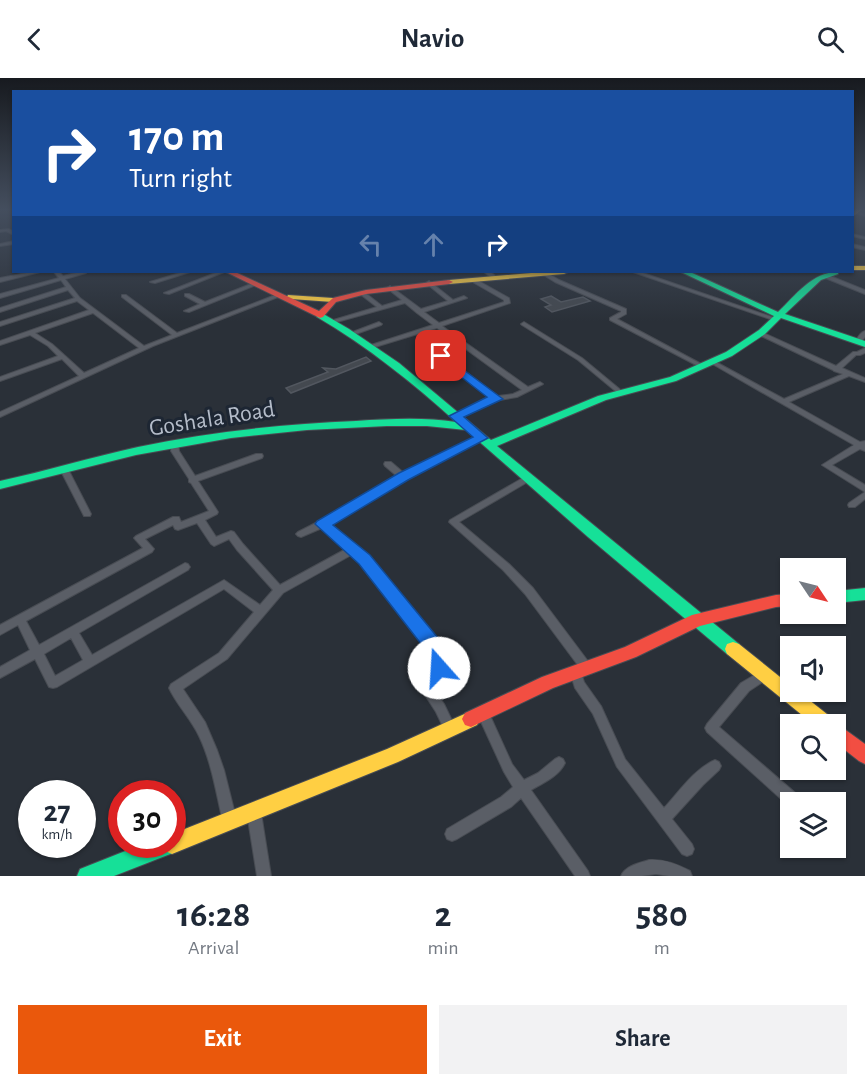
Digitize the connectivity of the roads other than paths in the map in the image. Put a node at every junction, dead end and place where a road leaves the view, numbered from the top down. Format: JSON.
{"nodes":[{"id":1,"x":32,"y":273,"type":"edge"},
{"id":2,"x":58,"y":273,"type":"edge"},
{"id":3,"x":80,"y":273,"type":"edge"},
{"id":4,"x":183,"y":273,"type":"edge"},
{"id":5,"x":219,"y":273,"type":"edge"},
{"id":6,"x":224,"y":273,"type":"edge"},
{"id":7,"x":232,"y":273,"type":"edge"},
{"id":8,"x":544,"y":273,"type":"joint"},
{"id":9,"x":639,"y":273,"type":"edge"},
{"id":10,"x":687,"y":273,"type":"edge"},
{"id":11,"x":490,"y":274,"type":"edge"},
{"id":12,"x":477,"y":276,"type":"edge"},
{"id":13,"x":832,"y":276,"type":"edge"},
{"id":14,"x":61,"y":278,"type":"junction"},
{"id":15,"x":0,"y":280,"type":"edge"},
{"id":16,"x":153,"y":282,"type":"dead end"},
{"id":17,"x":429,"y":284,"type":"junction"},
{"id":18,"x":253,"y":285,"type":"junction"},
{"id":19,"x":865,"y":287,"type":"edge"},
{"id":20,"x":69,"y":288,"type":"junction"},
{"id":21,"x":390,"y":288,"type":"junction"},
{"id":22,"x":865,"y":292,"type":"edge"},
{"id":23,"x":167,"y":293,"type":"dead end"},
{"id":24,"x":362,"y":293,"type":"junction"},
{"id":25,"x":188,"y":295,"type":"dead end"},
{"id":26,"x":281,"y":295,"type":"junction"},
{"id":27,"x":0,"y":296,"type":"edge"},
{"id":28,"x":124,"y":296,"type":"dead end"},
{"id":29,"x":464,"y":298,"type":"dead end"},
{"id":30,"x":78,"y":299,"type":"junction"},
{"id":31,"x":333,"y":300,"type":"junction"},
{"id":32,"x":405,"y":301,"type":"junction"},
{"id":33,"x":452,"y":302,"type":"junction"},
{"id":34,"x":204,"y":304,"type":"junction"},
{"id":35,"x":380,"y":308,"type":"junction"},
{"id":36,"x":0,"y":310,"type":"edge"},
{"id":37,"x":187,"y":310,"type":"dead end"},
{"id":38,"x":92,"y":311,"type":"junction"},
{"id":39,"x":419,"y":312,"type":"junction"},
{"id":40,"x":320,"y":315,"type":"junction"},
{"id":41,"x":777,"y":317,"type":"junction"},
{"id":42,"x":333,"y":321,"type":"junction"},
{"id":43,"x":0,"y":324,"type":"edge"},
{"id":44,"x":379,"y":324,"type":"dead end"},
{"id":45,"x":436,"y":324,"type":"junction"},
{"id":46,"x":524,"y":324,"type":"dead end"},
{"id":47,"x":31,"y":333,"type":"junction"},
{"id":48,"x":353,"y":333,"type":"junction"},
{"id":49,"x":759,"y":333,"type":"junction"},
{"id":50,"x":176,"y":336,"type":"junction"},
{"id":51,"x":0,"y":343,"type":"edge"},
{"id":52,"x":863,"y":343,"type":"edge"},
{"id":53,"x":373,"y":346,"type":"junction"},
{"id":54,"x":144,"y":349,"type":"junction"},
{"id":55,"x":441,"y":356,"type":"dead end"},
{"id":56,"x":62,"y":357,"type":"junction"},
{"id":57,"x":707,"y":364,"type":"junction"},
{"id":58,"x":836,"y":370,"type":"junction"},
{"id":59,"x":849,"y":375,"type":"junction"},
{"id":60,"x":83,"y":376,"type":"junction"},
{"id":61,"x":0,"y":379,"type":"edge"},
{"id":62,"x":865,"y":380,"type":"edge"},
{"id":63,"x":540,"y":384,"type":"dead end"},
{"id":64,"x":527,"y":390,"type":"junction"},
{"id":65,"x":621,"y":393,"type":"junction"},
{"id":66,"x":497,"y":399,"type":"junction"},
{"id":67,"x":784,"y":402,"type":"junction"},
{"id":68,"x":451,"y":412,"type":"junction"},
{"id":69,"x":0,"y":415,"type":"edge"},
{"id":70,"x":434,"y":421,"type":"junction"},
{"id":71,"x":469,"y":428,"type":"junction"},
{"id":72,"x":485,"y":441,"type":"junction"},
{"id":73,"x":175,"y":443,"type":"junction"},
{"id":74,"x":863,"y":445,"type":"edge"},
{"id":75,"x":259,"y":456,"type":"dead end"},
{"id":76,"x":388,"y":464,"type":"dead end"},
{"id":77,"x":65,"y":471,"type":"junction"},
{"id":78,"x":404,"y":477,"type":"junction"},
{"id":79,"x":528,"y":478,"type":"junction"},
{"id":80,"x":192,"y":480,"type":"junction"},
{"id":81,"x":0,"y":485,"type":"edge"},
{"id":82,"x":865,"y":489,"type":"edge"},
{"id":83,"x":865,"y":495,"type":"edge"},
{"id":84,"x":852,"y":505,"type":"dead end"},
{"id":85,"x":87,"y":514,"type":"dead end"},
{"id":86,"x":199,"y":518,"type":"junction"},
{"id":87,"x":323,"y":524,"type":"junction"},
{"id":88,"x":301,"y":534,"type":"dead end"},
{"id":89,"x":352,"y":549,"type":"junction"},
{"id":90,"x":185,"y":567,"type":"dead end"},
{"id":91,"x":279,"y":590,"type":"junction"},
{"id":92,"x":865,"y":594,"type":"edge"},
{"id":93,"x":846,"y":596,"type":"edge"},
{"id":94,"x":780,"y":601,"type":"edge"},
{"id":95,"x":261,"y":611,"type":"junction"},
{"id":96,"x":20,"y":619,"type":"junction"},
{"id":97,"x":698,"y":620,"type":"junction"},
{"id":98,"x":0,"y":630,"type":"edge"},
{"id":99,"x":72,"y":631,"type":"junction"},
{"id":100,"x":37,"y":652,"type":"junction"},
{"id":101,"x":90,"y":661,"type":"junction"},
{"id":102,"x":581,"y":670,"type":"junction"},
{"id":103,"x":0,"y":673,"type":"edge"},
{"id":104,"x":763,"y":675,"type":"junction"},
{"id":105,"x":483,"y":713,"type":"junction"},
{"id":106,"x":813,"y":714,"type":"edge"},
{"id":107,"x":450,"y":729,"type":"junction"},
{"id":108,"x":846,"y":740,"type":"edge"},
{"id":109,"x":865,"y":755,"type":"edge"},
{"id":110,"x":559,"y":763,"type":"dead end"},
{"id":111,"x":716,"y":766,"type":"dead end"},
{"id":112,"x":522,"y":788,"type":"junction"},
{"id":113,"x":784,"y":792,"type":"edge"},
{"id":114,"x":254,"y":813,"type":"junction"},
{"id":115,"x":663,"y":819,"type":"junction"},
{"id":116,"x":230,"y":822,"type":"junction"},
{"id":117,"x":452,"y":834,"type":"dead end"},
{"id":118,"x":186,"y":839,"type":"edge"},
{"id":119,"x":687,"y":849,"type":"dead end"},
{"id":120,"x":135,"y":858,"type":"edge"},
{"id":121,"x":87,"y":876,"type":"edge"},
{"id":122,"x":264,"y":876,"type":"edge"},
{"id":123,"x":583,"y":876,"type":"edge"},
{"id":124,"x":628,"y":876,"type":"edge"},
{"id":125,"x":685,"y":876,"type":"edge"}],
"edges":[{"from":1,"to":15,"type":"street"},
{"from":2,"to":14,"type":"street"},
{"from":3,"to":14,"type":"street"},
{"from":4,"to":16,"type":"street"},
{"from":5,"to":23,"type":"street"},
{"from":6,"to":18,"type":"main road"},
{"from":7,"to":26,"type":"main road"},
{"from":8,"to":11,"type":"main road"},
{"from":8,"to":57,"type":"street"},
{"from":9,"to":41,"type":"street"},
{"from":10,"to":41,"type":"main road"},
{"from":11,"to":12,"type":"main road"},
{"from":12,"to":17,"type":"main road"},
{"from":12,"to":45,"type":"street"},
{"from":13,"to":19,"type":"street"},
{"from":13,"to":22,"type":"street"},
{"from":13,"to":41,"type":"main road"},
{"from":14,"to":20,"type":"street"},
{"from":14,"to":27,"type":"street"},
{"from":17,"to":21,"type":"main road"},
{"from":17,"to":33,"type":"street"},
{"from":18,"to":26,"type":"main road"},
{"from":18,"to":34,"type":"street"},
{"from":20,"to":30,"type":"street"},
{"from":20,"to":36,"type":"street"},
{"from":21,"to":24,"type":"main road"},
{"from":21,"to":32,"type":"street"},
{"from":24,"to":31,"type":"main road"},
{"from":24,"to":35,"type":"street"},
{"from":25,"to":34,"type":"street"},
{"from":26,"to":31,"type":"main road"},
{"from":26,"to":40,"type":"main road"},
{"from":26,"to":50,"type":"street"},
{"from":28,"to":50,"type":"street"},
{"from":29,"to":33,"type":"street"},
{"from":30,"to":38,"type":"street"},
{"from":30,"to":43,"type":"street"},
{"from":31,"to":40,"type":"main road"},
{"from":32,"to":35,"type":"street"},
{"from":32,"to":39,"type":"street"},
{"from":33,"to":39,"type":"street"},
{"from":34,"to":37,"type":"street"},
{"from":35,"to":42,"type":"street"},
{"from":38,"to":47,"type":"street"},
{"from":38,"to":54,"type":"street"},
{"from":39,"to":45,"type":"street"},
{"from":40,"to":42,"type":"main road"},
{"from":41,"to":49,"type":"main road"},
{"from":41,"to":52,"type":"main road"},
{"from":42,"to":48,"type":"main road"},
{"from":44,"to":48,"type":"street"},
{"from":45,"to":53,"type":"street"},
{"from":45,"to":64,"type":"street"},
{"from":46,"to":65,"type":"street"},
{"from":47,"to":51,"type":"street"},
{"from":47,"to":56,"type":"street"},
{"from":48,"to":53,"type":"main road"},
{"from":49,"to":57,"type":"main road"},
{"from":49,"to":58,"type":"street"},
{"from":50,"to":54,"type":"street"},
{"from":52,"to":58,"type":"street"},
{"from":53,"to":68,"type":"main road"},
{"from":54,"to":60,"type":"street"},
{"from":55,"to":66,"type":"street"},
{"from":56,"to":60,"type":"street"},
{"from":56,"to":61,"type":"street"},
{"from":57,"to":65,"type":"main road"},
{"from":57,"to":67,"type":"street"},
{"from":58,"to":59,"type":"street"},
{"from":59,"to":62,"type":"street"},
{"from":59,"to":67,"type":"street"},
{"from":60,"to":69,"type":"street"},
{"from":63,"to":64,"type":"street"},
{"from":64,"to":66,"type":"street"},
{"from":65,"to":72,"type":"main road"},
{"from":66,"to":68,"type":"street"},
{"from":67,"to":74,"type":"street"},
{"from":68,"to":70,"type":"main road"},
{"from":68,"to":71,"type":"main road"},
{"from":70,"to":71,"type":"main road","name":"Goshala Road"},
{"from":70,"to":73,"type":"main road","name":"Goshala Road"},
{"from":71,"to":72,"type":"main road"},
{"from":72,"to":78,"type":"street"},
{"from":72,"to":79,"type":"main road"},
{"from":73,"to":77,"type":"main road","name":"Goshala Road"},
{"from":73,"to":80,"type":"street"},
{"from":74,"to":82,"type":"street"},
{"from":75,"to":80,"type":"street"},
{"from":76,"to":78,"type":"street"},
{"from":77,"to":81,"type":"main road","name":"Goshala Road"},
{"from":77,"to":85,"type":"street"},
{"from":78,"to":87,"type":"street"},
{"from":79,"to":97,"type":"main road"},
{"from":79,"to":102,"type":"street"},
{"from":80,"to":86,"type":"street"},
{"from":83,"to":84,"type":"street"},
{"from":86,"to":91,"type":"street"},
{"from":86,"to":96,"type":"street"},
{"from":87,"to":88,"type":"street"},
{"from":87,"to":89,"type":"street"},
{"from":89,"to":91,"type":"street"},
{"from":89,"to":107,"type":"street"},
{"from":90,"to":99,"type":"street"},
{"from":91,"to":95,"type":"street"},
{"from":92,"to":93,"type":"main road"},
{"from":94,"to":97,"type":"main road"},
{"from":95,"to":101,"type":"street"},
{"from":95,"to":116,"type":"street"},
{"from":96,"to":98,"type":"street"},
{"from":96,"to":100,"type":"street"},
{"from":97,"to":102,"type":"main road"},
{"from":97,"to":104,"type":"main road"},
{"from":99,"to":100,"type":"street"},
{"from":99,"to":101,"type":"street"},
{"from":100,"to":101,"type":"street"},
{"from":100,"to":103,"type":"street"},
{"from":102,"to":105,"type":"main road"},
{"from":102,"to":115,"type":"street"},
{"from":104,"to":106,"type":"main road"},
{"from":104,"to":113,"type":"street"},
{"from":105,"to":107,"type":"main road"},
{"from":105,"to":112,"type":"street"},
{"from":107,"to":114,"type":"main road"},
{"from":108,"to":109,"type":"main road"},
{"from":110,"to":112,"type":"street"},
{"from":111,"to":115,"type":"street"},
{"from":112,"to":117,"type":"street"},
{"from":112,"to":123,"type":"street"},
{"from":114,"to":116,"type":"main road"},
{"from":114,"to":122,"type":"street"},
{"from":115,"to":119,"type":"street"},
{"from":116,"to":118,"type":"main road"},
{"from":120,"to":121,"type":"main road"},
{"from":124,"to":125,"type":"street"}]}
